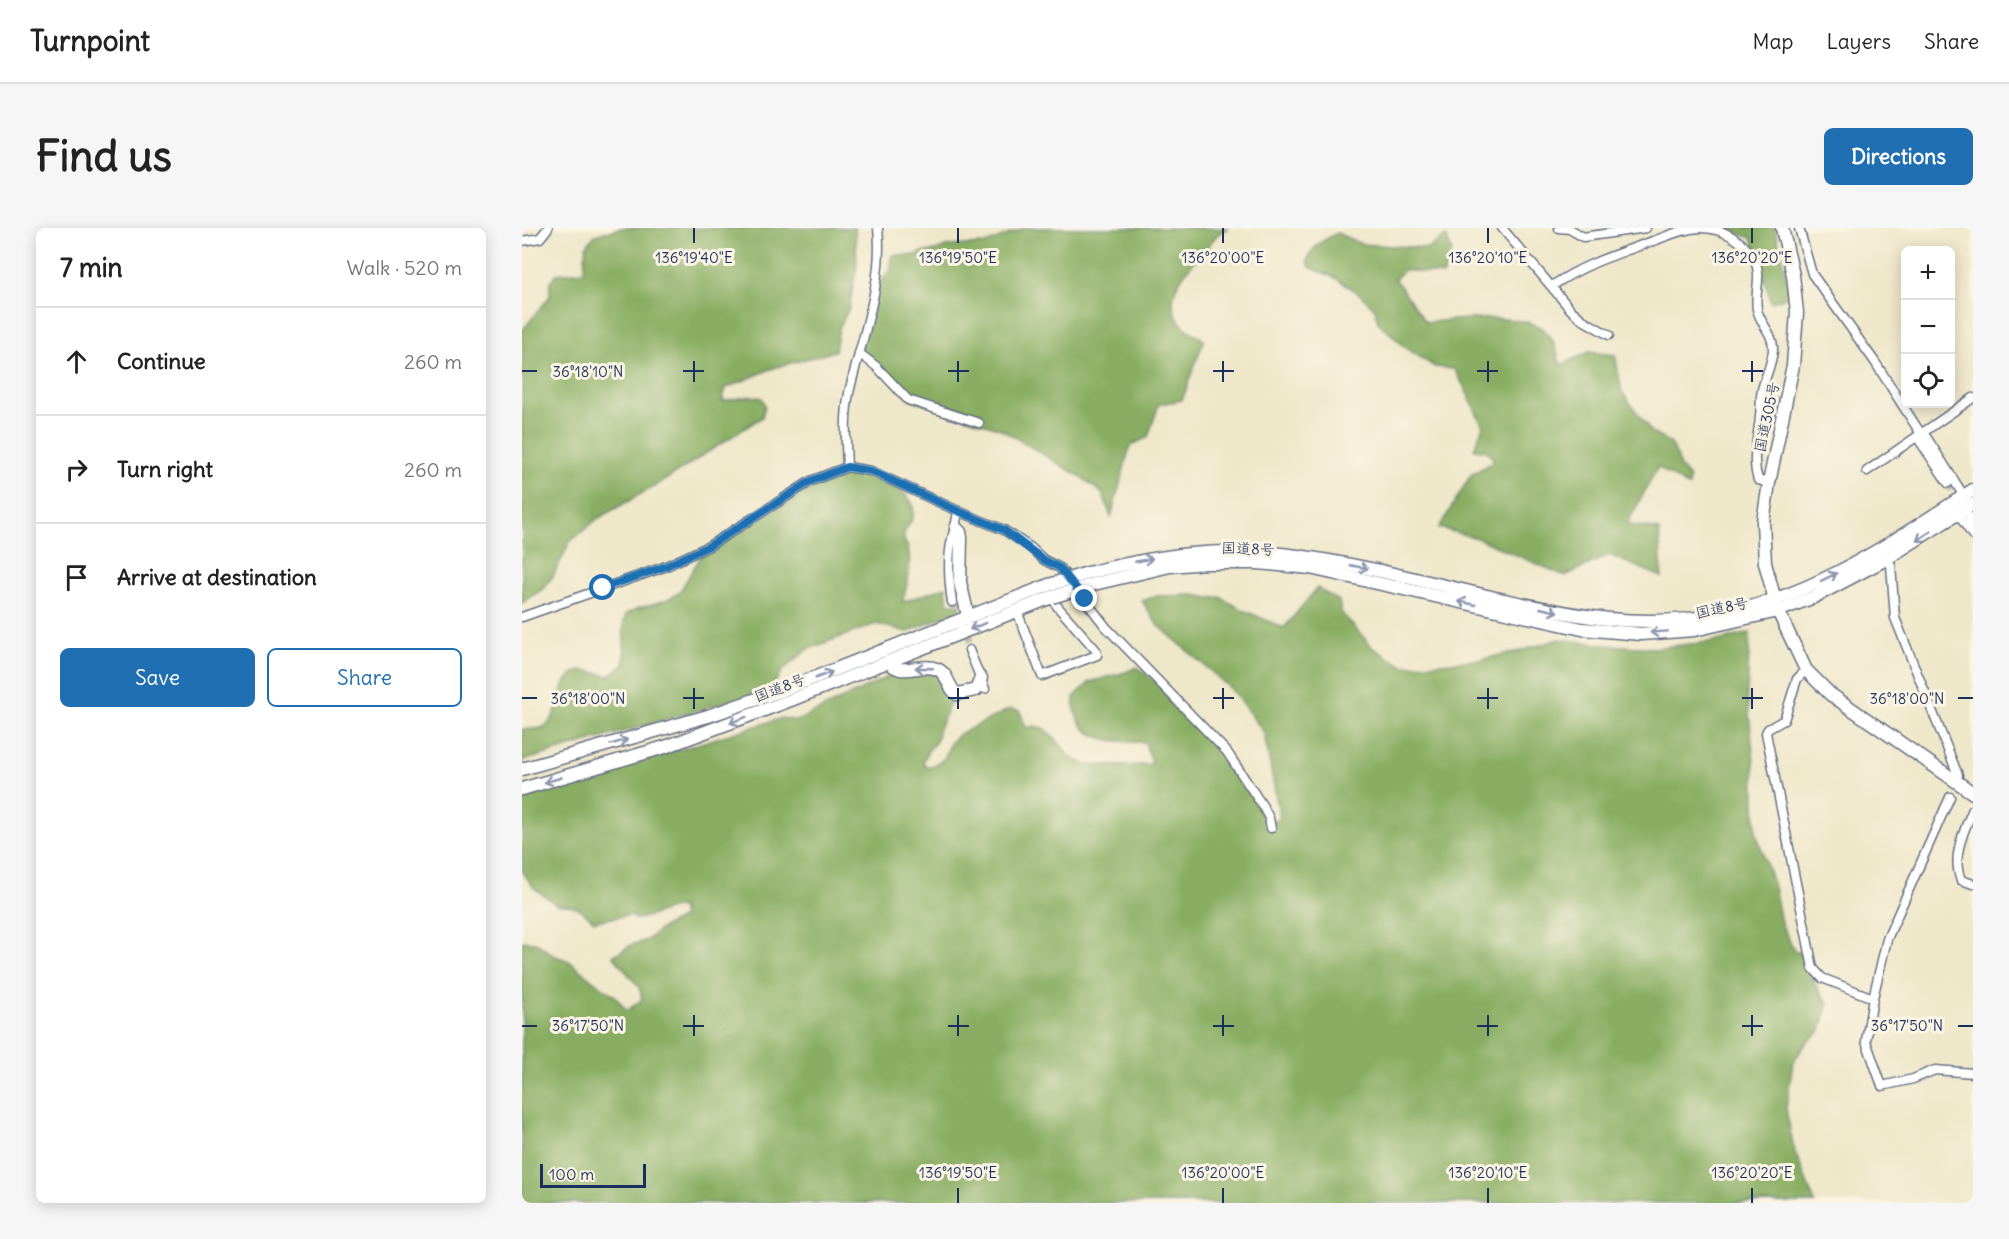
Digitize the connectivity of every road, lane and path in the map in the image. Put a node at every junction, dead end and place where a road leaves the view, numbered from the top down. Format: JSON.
{"nodes":[{"id":1,"x":548,"y":228,"type":"edge"},
{"id":2,"x":878,"y":228,"type":"edge"},
{"id":3,"x":1503,"y":228,"type":"edge"},
{"id":4,"x":1559,"y":228,"type":"edge"},
{"id":5,"x":1646,"y":228,"type":"edge"},
{"id":6,"x":1782,"y":228,"type":"edge"},
{"id":7,"x":1799,"y":228,"type":"edge"},
{"id":8,"x":1670,"y":231,"type":"edge"},
{"id":9,"x":522,"y":241,"type":"edge"},
{"id":10,"x":1552,"y":285,"type":"junction"},
{"id":11,"x":1609,"y":335,"type":"dead end"},
{"id":12,"x":859,"y":353,"type":"junction"},
{"id":13,"x":1973,"y":399,"type":"edge"},
{"id":14,"x":979,"y":423,"type":"dead end"},
{"id":15,"x":1920,"y":435,"type":"junction"},
{"id":16,"x":847,"y":467,"type":"junction"},
{"id":17,"x":1867,"y":471,"type":"dead end"},
{"id":18,"x":1769,"y":483,"type":"junction"},
{"id":19,"x":1948,"y":483,"type":"tunnel mouth"},
{"id":20,"x":1969,"y":508,"type":"edge"},
{"id":21,"x":958,"y":511,"type":"junction"},
{"id":22,"x":956,"y":528,"type":"junction"},
{"id":23,"x":1973,"y":536,"type":"edge"},
{"id":24,"x":1886,"y":560,"type":"junction"},
{"id":25,"x":1051,"y":591,"type":"junction"},
{"id":26,"x":952,"y":602,"type":"tunnel mouth"},
{"id":27,"x":1777,"y":606,"type":"junction"},
{"id":28,"x":1017,"y":611,"type":"junction"},
{"id":29,"x":968,"y":616,"type":"junction"},
{"id":30,"x":522,"y":617,"type":"edge"},
{"id":31,"x":969,"y":650,"type":"tunnel mouth"},
{"id":32,"x":887,"y":662,"type":"junction"},
{"id":33,"x":1806,"y":670,"type":"junction"},
{"id":34,"x":983,"y":683,"type":"joint"},
{"id":35,"x":522,"y":770,"type":"edge"},
{"id":36,"x":1956,"y":781,"type":"junction"},
{"id":37,"x":525,"y":790,"type":"edge"},
{"id":38,"x":1973,"y":793,"type":"edge"},
{"id":39,"x":1950,"y":797,"type":"dead end"},
{"id":40,"x":1973,"y":809,"type":"edge"},
{"id":41,"x":1271,"y":828,"type":"dead end"},
{"id":42,"x":1973,"y":884,"type":"edge"},
{"id":43,"x":1873,"y":998,"type":"junction"},
{"id":44,"x":1973,"y":1073,"type":"edge"}],
"edges":[{"from":1,"to":9,"type":"street"},
{"from":2,"to":12,"type":"street"},
{"from":3,"to":10,"type":"street"},
{"from":4,"to":5,"type":"street"},
{"from":6,"to":18,"type":"highway","name":"国道305号"},
{"from":7,"to":15,"type":"street"},
{"from":8,"to":10,"type":"street"},
{"from":8,"to":18,"type":"street"},
{"from":10,"to":11,"type":"street"},
{"from":12,"to":14,"type":"street"},
{"from":12,"to":16,"type":"street"},
{"from":13,"to":15,"type":"street"},
{"from":15,"to":17,"type":"street"},
{"from":15,"to":19,"type":"street"},
{"from":15,"to":20,"type":"street"},
{"from":16,"to":21,"type":"street"},
{"from":16,"to":30,"type":"street"},
{"from":18,"to":27,"type":"highway","name":"国道305号"},
{"from":20,"to":23,"type":"street"},
{"from":20,"to":24,"type":"highway","name":"国道8号","one_way":true},
{"from":27,"to":20,"type":"highway","name":"国道8号","one_way":true},
{"from":21,"to":22,"type":"street"},
{"from":21,"to":41,"type":"street"},
{"from":22,"to":26,"type":"street"},
{"from":22,"to":29,"type":"highway"},
{"from":24,"to":27,"type":"highway","name":"国道8号"},
{"from":24,"to":36,"type":"street"},
{"from":25,"to":27,"type":"highway","name":"国道8号","bridge":true},
{"from":25,"to":28,"type":"highway","name":"国道8号"},
{"from":25,"to":28,"type":"street"},
{"from":25,"to":29,"type":"highway","name":"国道8号"},
{"from":27,"to":33,"type":"highway","name":"国道305号"},
{"from":28,"to":32,"type":"highway","name":"国道8号","one_way":true},
{"from":35,"to":29,"type":"highway","name":"国道8号","one_way":true},
{"from":31,"to":34,"type":"street"},
{"from":34,"to":32,"type":"highway","one_way":true},
{"from":32,"to":37,"type":"highway","name":"国道8号","one_way":true},
{"from":33,"to":36,"type":"highway","name":"国道305号"},
{"from":33,"to":43,"type":"street"},
{"from":36,"to":38,"type":"highway","name":"国道305号"},
{"from":39,"to":43,"type":"street"},
{"from":40,"to":42,"type":"street"},
{"from":43,"to":44,"type":"street"}]}
